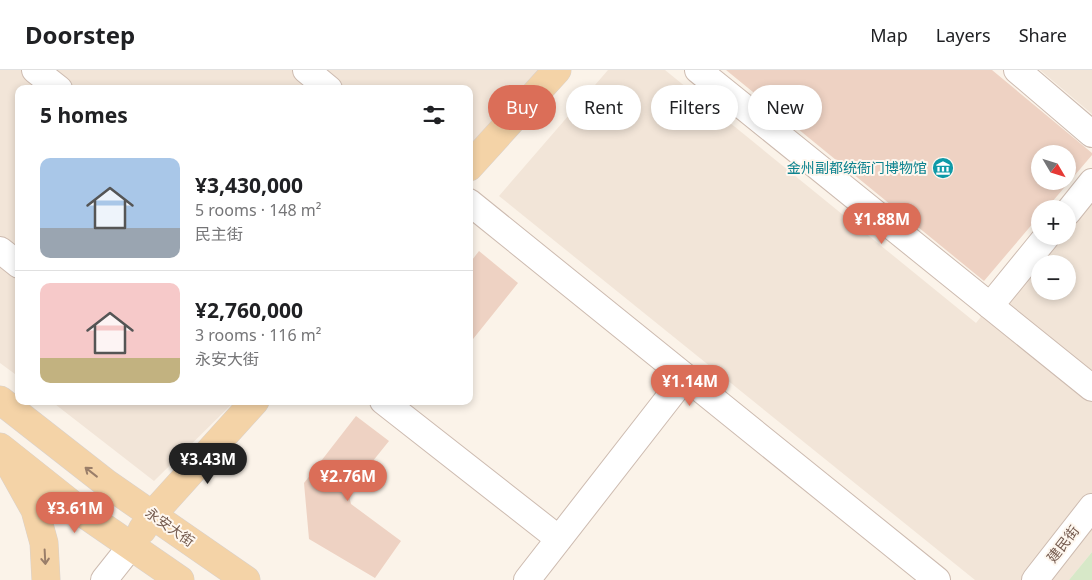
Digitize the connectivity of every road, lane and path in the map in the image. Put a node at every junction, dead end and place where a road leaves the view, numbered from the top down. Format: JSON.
{"nodes":[{"id":1,"x":35,"y":70,"type":"edge"},
{"id":2,"x":557,"y":70,"type":"edge"},
{"id":3,"x":698,"y":70,"type":"edge"},
{"id":4,"x":1017,"y":70,"type":"edge"},
{"id":5,"x":54,"y":85,"type":"edge"},
{"id":6,"x":1092,"y":134,"type":"edge"},
{"id":7,"x":473,"y":163,"type":"edge"},
{"id":8,"x":1092,"y":182,"type":"edge"},
{"id":9,"x":1076,"y":202,"type":"edge"},
{"id":10,"x":473,"y":205,"type":"edge"},
{"id":11,"x":1040,"y":245,"type":"edge"},
{"id":12,"x":0,"y":250,"type":"edge"},
{"id":13,"x":15,"y":262,"type":"edge"},
{"id":14,"x":990,"y":306,"type":"junction"},
{"id":15,"x":685,"y":377,"type":"junction"},
{"id":16,"x":1092,"y":388,"type":"edge"},
{"id":17,"x":0,"y":400,"type":"edge"},
{"id":18,"x":251,"y":405,"type":"edge"},
{"id":19,"x":388,"y":405,"type":"edge"},
{"id":20,"x":0,"y":448,"type":"edge"},
{"id":21,"x":1092,"y":507,"type":"edge"},
{"id":22,"x":152,"y":515,"type":"junction"},
{"id":23,"x":559,"y":539,"type":"junction"},
{"id":24,"x":131,"y":546,"type":"junction"},
{"id":25,"x":46,"y":580,"type":"edge"},
{"id":26,"x":104,"y":580,"type":"edge"},
{"id":27,"x":180,"y":580,"type":"edge"},
{"id":28,"x":246,"y":580,"type":"edge"},
{"id":29,"x":526,"y":580,"type":"edge"},
{"id":30,"x":937,"y":580,"type":"edge"},
{"id":31,"x":1035,"y":580,"type":"edge"}],
"edges":[{"from":1,"to":5,"type":"street"},
{"from":2,"to":7,"type":"main road"},
{"from":3,"to":14,"type":"street"},
{"from":4,"to":6,"type":"street"},
{"from":8,"to":9,"type":"street"},
{"from":10,"to":15,"type":"street"},
{"from":11,"to":14,"type":"street"},
{"from":12,"to":13,"type":"street"},
{"from":14,"to":16,"type":"street"},
{"from":15,"to":23,"type":"street"},
{"from":15,"to":30,"type":"street"},
{"from":22,"to":17,"type":"main road","name":"永安大街","one_way":true},
{"from":18,"to":22,"type":"main road"},
{"from":19,"to":23,"type":"street"},
{"from":20,"to":24,"type":"main road"},
{"from":20,"to":25,"type":"main road","one_way":true},
{"from":21,"to":31,"type":"street","name":"建民街"},
{"from":22,"to":24,"type":"main road"},
{"from":22,"to":28,"type":"main road","name":"永安大街"},
{"from":23,"to":29,"type":"street"},
{"from":24,"to":26,"type":"street"},
{"from":24,"to":27,"type":"main road"}]}
